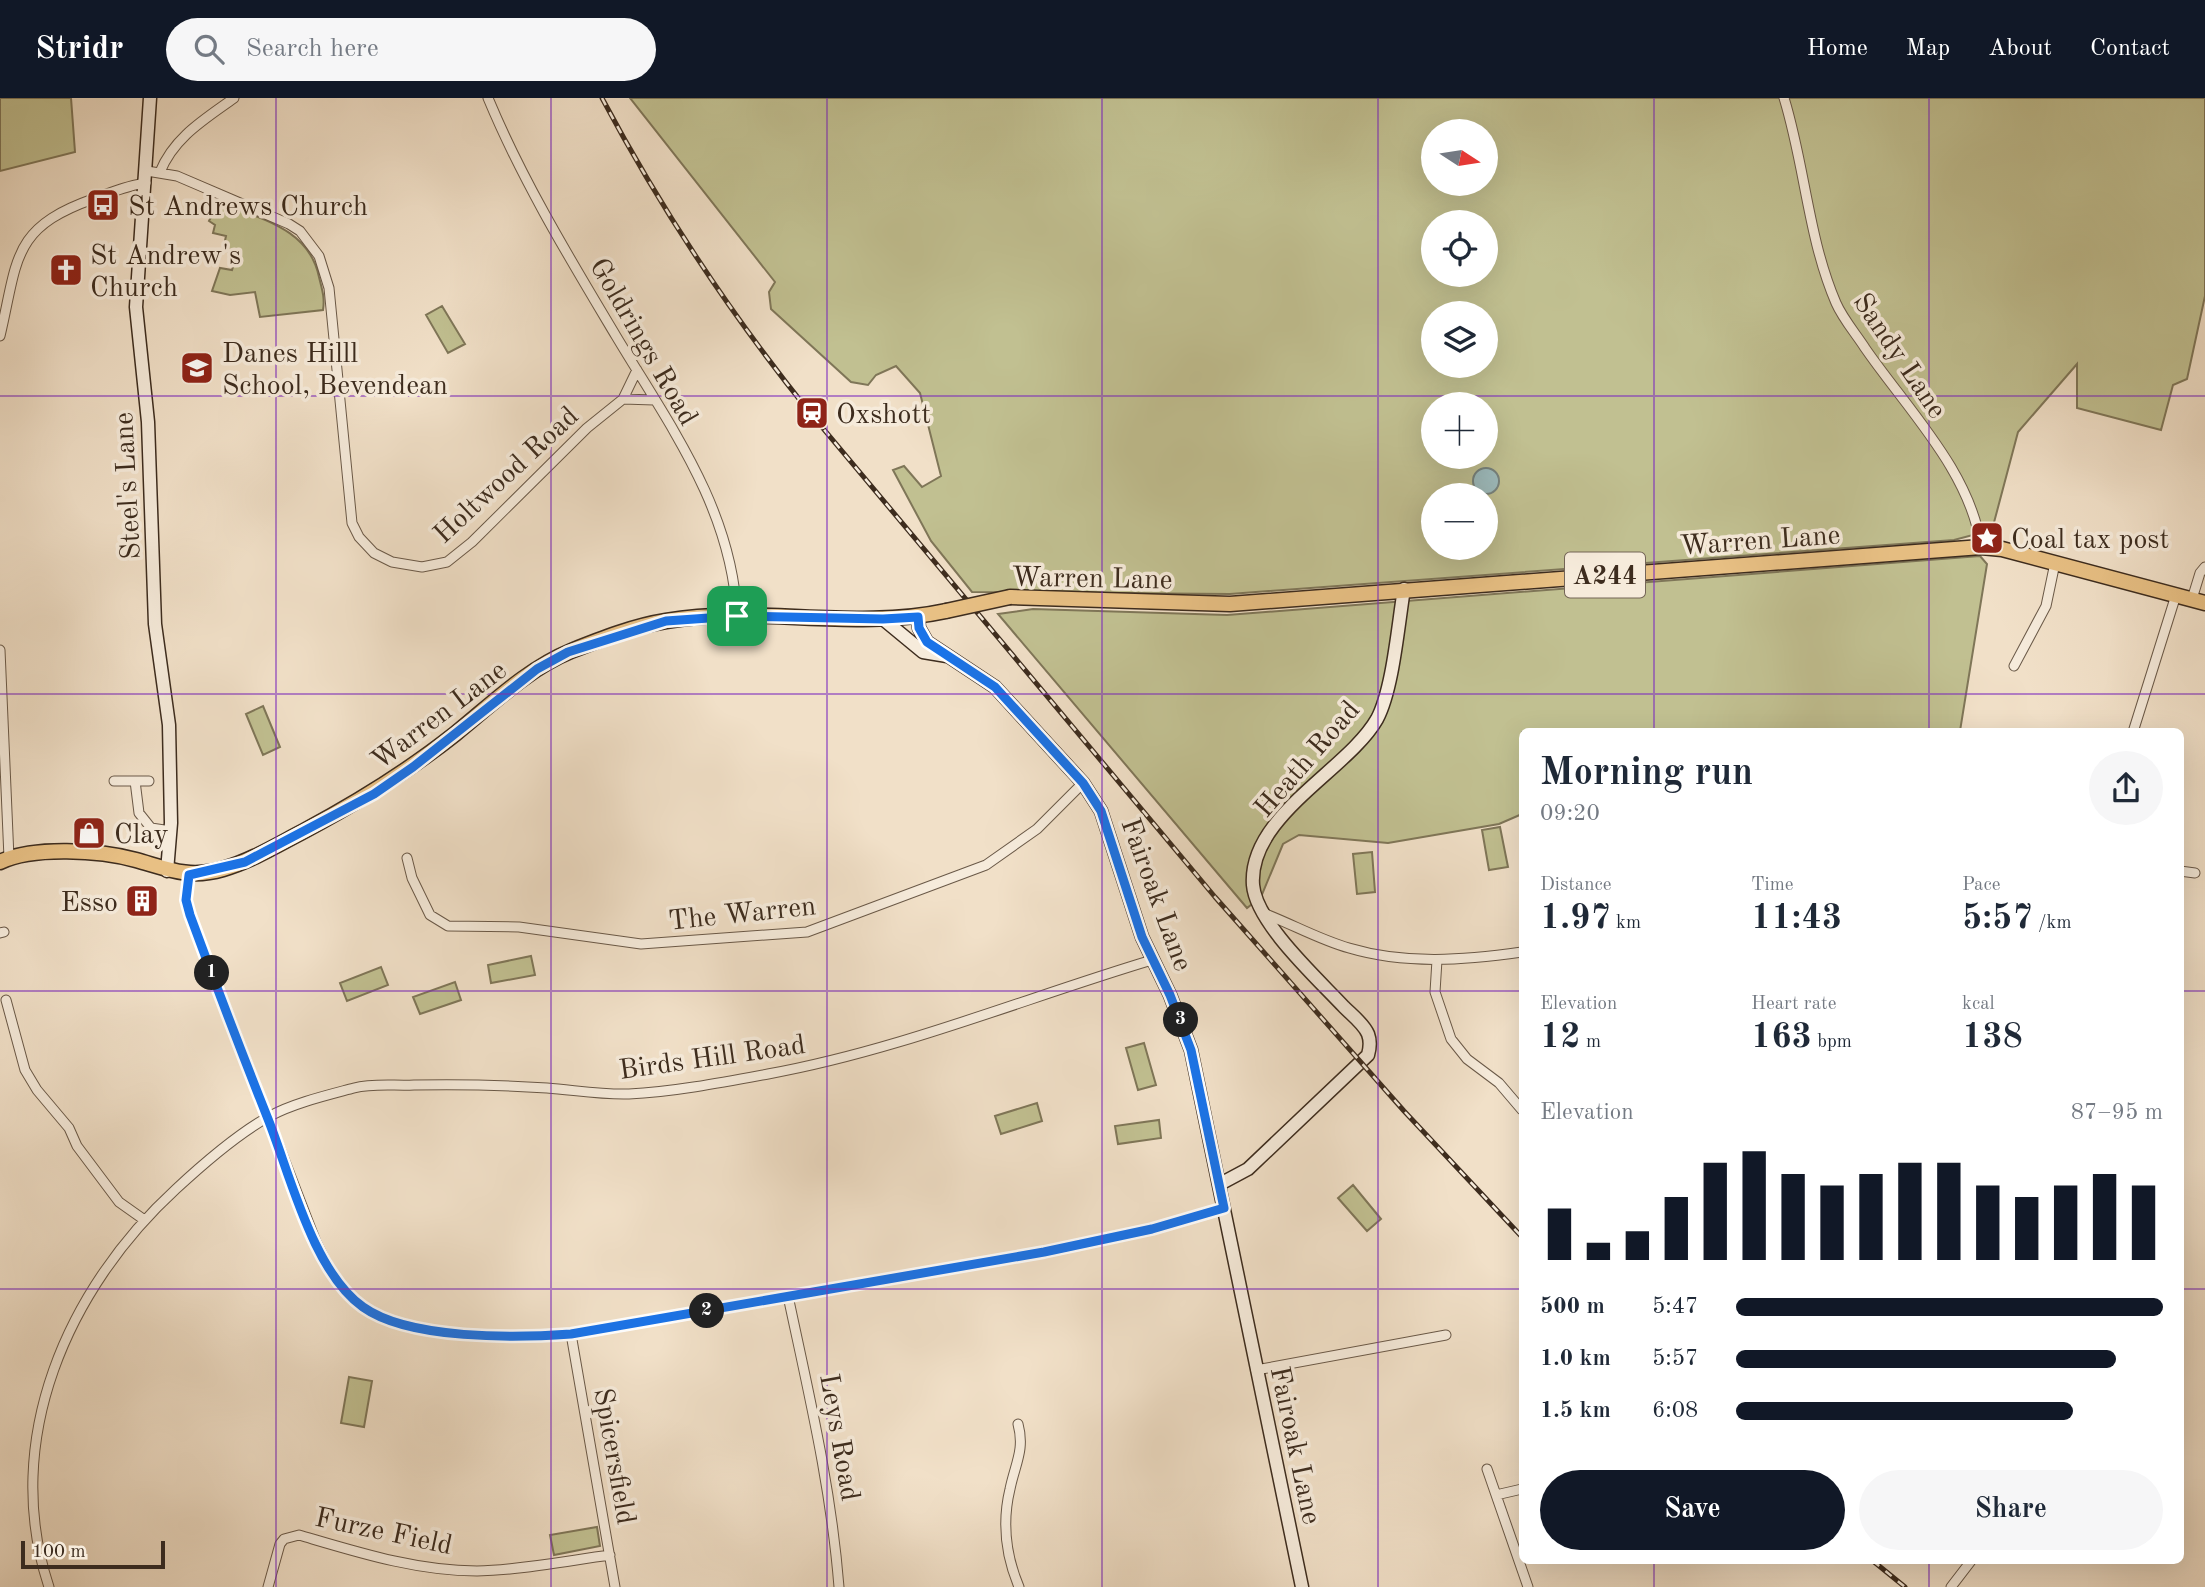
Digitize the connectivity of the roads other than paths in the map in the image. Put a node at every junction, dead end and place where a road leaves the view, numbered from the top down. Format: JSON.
{"nodes":[{"id":1,"x":150,"y":98,"type":"edge"},
{"id":2,"x":234,"y":98,"type":"edge"},
{"id":3,"x":488,"y":98,"type":"edge"},
{"id":4,"x":1784,"y":98,"type":"edge"},
{"id":5,"x":151,"y":175,"type":"junction"},
{"id":6,"x":0,"y":333,"type":"edge"},
{"id":7,"x":637,"y":370,"type":"junction"},
{"id":8,"x":623,"y":399,"type":"junction"},
{"id":9,"x":654,"y":400,"type":"junction"},
{"id":10,"x":1981,"y":547,"type":"junction"},
{"id":11,"x":2055,"y":563,"type":"junction"},
{"id":12,"x":2205,"y":566,"type":"edge"},
{"id":13,"x":1404,"y":589,"type":"junction"},
{"id":14,"x":2176,"y":595,"type":"junction"},
{"id":15,"x":2199,"y":601,"type":"edge"},
{"id":16,"x":737,"y":616,"type":"junction"},
{"id":17,"x":918,"y":617,"type":"junction"},
{"id":18,"x":883,"y":619,"type":"junction"},
{"id":19,"x":0,"y":650,"type":"edge"},
{"id":20,"x":947,"y":656,"type":"junction"},
{"id":21,"x":2014,"y":666,"type":"dead end"},
{"id":22,"x":2134,"y":728,"type":"edge"},
{"id":23,"x":149,"y":780,"type":"dead end"},
{"id":24,"x":114,"y":781,"type":"dead end"},
{"id":25,"x":135,"y":781,"type":"junction"},
{"id":26,"x":1083,"y":783,"type":"junction"},
{"id":27,"x":171,"y":831,"type":"junction"},
{"id":28,"x":407,"y":858,"type":"dead end"},
{"id":29,"x":5,"y":860,"type":"edge"},
{"id":30,"x":167,"y":870,"type":"junction"},
{"id":31,"x":2184,"y":872,"type":"edge"},
{"id":32,"x":2195,"y":873,"type":"dead end"},
{"id":33,"x":189,"y":875,"type":"junction"},
{"id":34,"x":1263,"y":913,"type":"junction"},
{"id":35,"x":1519,"y":951,"type":"edge"},
{"id":36,"x":1152,"y":960,"type":"junction"},
{"id":37,"x":1437,"y":960,"type":"junction"},
{"id":38,"x":6,"y":1000,"type":"dead end"},
{"id":39,"x":1519,"y":1106,"type":"edge"},
{"id":40,"x":268,"y":1117,"type":"junction"},
{"id":41,"x":1220,"y":1184,"type":"junction"},
{"id":42,"x":1224,"y":1208,"type":"junction"},
{"id":43,"x":143,"y":1219,"type":"junction"},
{"id":44,"x":788,"y":1296,"type":"junction"},
{"id":45,"x":60,"y":1329,"type":"dead end"},
{"id":46,"x":571,"y":1334,"type":"junction"},
{"id":47,"x":1446,"y":1335,"type":"dead end"},
{"id":48,"x":1256,"y":1370,"type":"junction"},
{"id":49,"x":1018,"y":1424,"type":"dead end"},
{"id":50,"x":1487,"y":1469,"type":"dead end"},
{"id":51,"x":1519,"y":1490,"type":"edge"},
{"id":52,"x":1496,"y":1495,"type":"junction"},
{"id":53,"x":25,"y":1519,"type":"dead end"},
{"id":54,"x":610,"y":1555,"type":"junction"},
{"id":55,"x":1519,"y":1561,"type":"edge"},
{"id":56,"x":1520,"y":1564,"type":"edge"},
{"id":57,"x":1969,"y":1564,"type":"edge"},
{"id":58,"x":49,"y":1587,"type":"edge"},
{"id":59,"x":268,"y":1587,"type":"edge"},
{"id":60,"x":615,"y":1587,"type":"edge"},
{"id":61,"x":839,"y":1587,"type":"edge"},
{"id":62,"x":1019,"y":1587,"type":"edge"},
{"id":63,"x":1302,"y":1587,"type":"edge"},
{"id":64,"x":1528,"y":1587,"type":"edge"},
{"id":65,"x":1951,"y":1587,"type":"edge"}],
"edges":[{"from":1,"to":5,"type":"main road","name":"Steel's Lane"},
{"from":2,"to":5,"type":"street"},
{"from":3,"to":7,"type":"street","name":"Goldrings Road"},
{"from":4,"to":10,"type":"street","name":"Sandy Lane"},
{"from":5,"to":6,"type":"street"},
{"from":5,"to":8,"type":"street","name":"Holtwood Road"},
{"from":5,"to":27,"type":"main road","name":"Steel's Lane"},
{"from":7,"to":8,"type":"street","name":"Holtwood Road"},
{"from":7,"to":9,"type":"street","name":"Goldrings Road"},
{"from":8,"to":9,"type":"street"},
{"from":9,"to":16,"type":"street","name":"Goldrings Road"},
{"from":10,"to":11,"type":"main road","number":"A244"},
{"from":10,"to":13,"type":"main road","name":"Warren Lane","number":"A244"},
{"from":11,"to":14,"type":"main road","number":"A244"},
{"from":11,"to":21,"type":"street"},
{"from":12,"to":15,"type":"street"},
{"from":13,"to":17,"type":"main road","name":"Warren Lane","number":"A244","bridge":true},
{"from":13,"to":34,"type":"main road","name":"Heath Road"},
{"from":14,"to":15,"type":"main road","number":"A244"},
{"from":14,"to":22,"type":"street"},
{"from":16,"to":18,"type":"main road","name":"Warren Lane","number":"A244"},
{"from":16,"to":33,"type":"main road","name":"Warren Lane","number":"A244"},
{"from":17,"to":18,"type":"main road","name":"Warren Lane","number":"A244"},
{"from":17,"to":20,"type":"main road","name":"Fairoak Lane"},
{"from":18,"to":20,"type":"main road"},
{"from":19,"to":29,"type":"street"},
{"from":20,"to":26,"type":"main road","name":"Fairoak Lane"},
{"from":23,"to":25,"type":"street"},
{"from":24,"to":25,"type":"street"},
{"from":25,"to":27,"type":"street"},
{"from":26,"to":28,"type":"street","name":"The Warren"},
{"from":26,"to":36,"type":"main road","name":"Fairoak Lane"},
{"from":27,"to":30,"type":"main road","name":"Steel's Lane"},
{"from":29,"to":30,"type":"main road","number":"A244"},
{"from":30,"to":33,"type":"main road","number":"A244"},
{"from":31,"to":32,"type":"street"},
{"from":33,"to":40,"type":"street"},
{"from":34,"to":37,"type":"street"},
{"from":34,"to":41,"type":"main road","name":"Heath Road"},
{"from":35,"to":37,"type":"street"},
{"from":36,"to":40,"type":"street","name":"Birds Hill Road"},
{"from":36,"to":41,"type":"main road","name":"Fairoak Lane"},
{"from":37,"to":39,"type":"street"},
{"from":38,"to":43,"type":"street"},
{"from":40,"to":43,"type":"street","name":"Birds Hill Road"},
{"from":40,"to":46,"type":"street"},
{"from":41,"to":42,"type":"main road","name":"Fairoak Lane"},
{"from":42,"to":44,"type":"street"},
{"from":42,"to":48,"type":"main road","name":"Fairoak Lane"},
{"from":43,"to":45,"type":"street","name":"Birds Hill Road"},
{"from":44,"to":46,"type":"street"},
{"from":44,"to":61,"type":"street","name":"Leys Road"},
{"from":46,"to":54,"type":"street","name":"Spicersfield"},
{"from":47,"to":48,"type":"street"},
{"from":48,"to":63,"type":"main road","name":"Fairoak Lane"},
{"from":49,"to":62,"type":"street"},
{"from":50,"to":52,"type":"street"},
{"from":51,"to":52,"type":"street"},
{"from":52,"to":55,"type":"street"},
{"from":53,"to":58,"type":"street"},
{"from":54,"to":59,"type":"street","name":"Furze Field"},
{"from":54,"to":60,"type":"street","name":"Spicersfield"},
{"from":56,"to":64,"type":"street"},
{"from":57,"to":65,"type":"street"}]}
